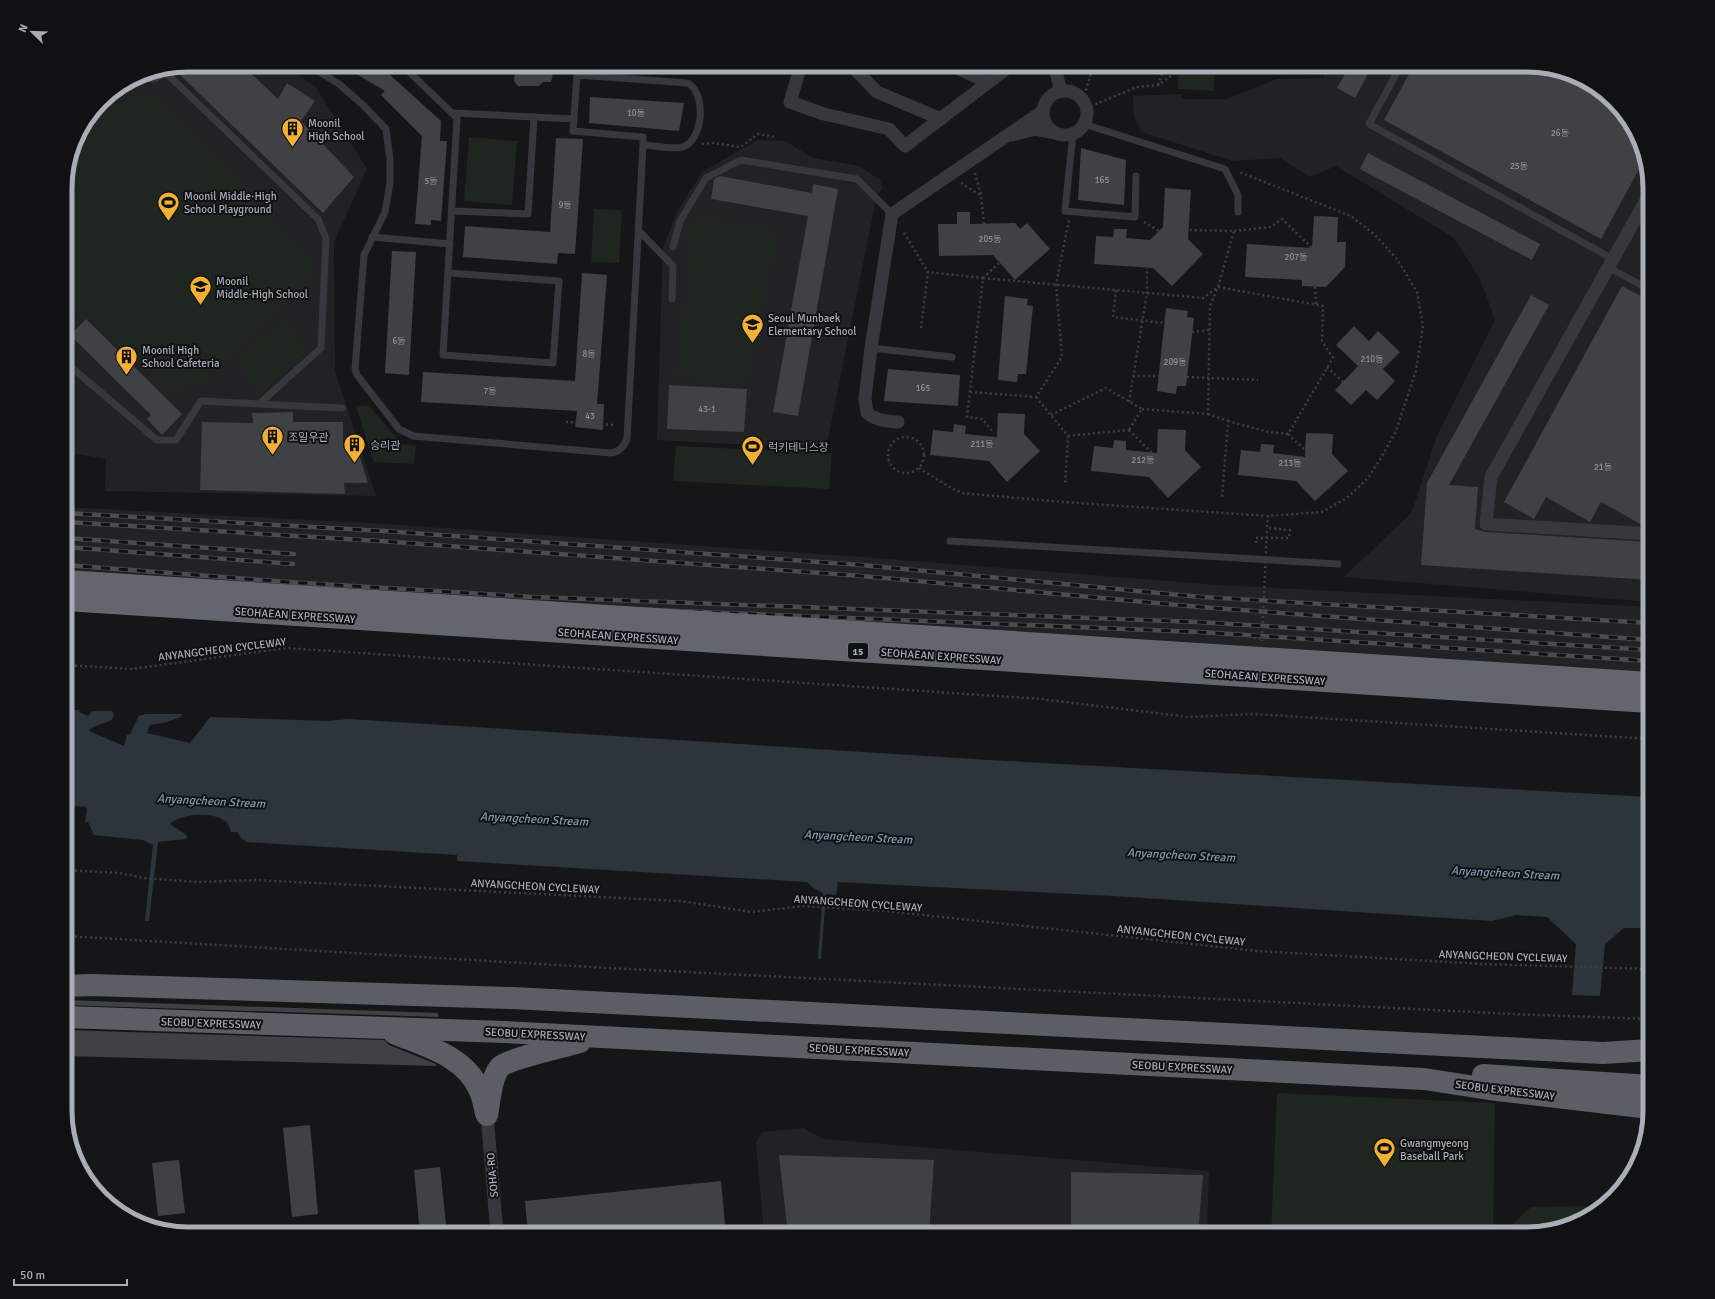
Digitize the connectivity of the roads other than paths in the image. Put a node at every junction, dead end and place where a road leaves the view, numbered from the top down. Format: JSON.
{"nodes":[{"id":1,"x":319,"y":72,"type":"edge"},
{"id":2,"x":409,"y":72,"type":"edge"},
{"id":3,"x":799,"y":72,"type":"edge"},
{"id":4,"x":858,"y":72,"type":"edge"},
{"id":5,"x":966,"y":72,"type":"edge"},
{"id":6,"x":1002,"y":72,"type":"edge"},
{"id":7,"x":1056,"y":72,"type":"edge"},
{"id":8,"x":1397,"y":72,"type":"edge"},
{"id":9,"x":168,"y":74,"type":"edge"},
{"id":10,"x":988,"y":82,"type":"junction"},
{"id":11,"x":1061,"y":91,"type":"junction"},
{"id":12,"x":1043,"y":111,"type":"junction"},
{"id":13,"x":453,"y":114,"type":"junction"},
{"id":14,"x":534,"y":117,"type":"junction"},
{"id":15,"x":574,"y":119,"type":"junction"},
{"id":16,"x":941,"y":119,"type":"junction"},
{"id":17,"x":1084,"y":124,"type":"junction"},
{"id":18,"x":1073,"y":133,"type":"junction"},
{"id":19,"x":1058,"y":134,"type":"junction"},
{"id":20,"x":1005,"y":137,"type":"junction"},
{"id":21,"x":642,"y":145,"type":"junction"},
{"id":22,"x":1136,"y":176,"type":"dead end"},
{"id":23,"x":1643,"y":206,"type":"edge"},
{"id":24,"x":452,"y":211,"type":"junction"},
{"id":25,"x":1238,"y":212,"type":"dead end"},
{"id":26,"x":892,"y":214,"type":"junction"},
{"id":27,"x":638,"y":231,"type":"junction"},
{"id":28,"x":372,"y":237,"type":"junction"},
{"id":29,"x":450,"y":244,"type":"junction"},
{"id":30,"x":672,"y":247,"type":"dead end"},
{"id":31,"x":1611,"y":263,"type":"junction"},
{"id":32,"x":449,"y":273,"type":"junction"},
{"id":33,"x":1643,"y":285,"type":"edge"},
{"id":34,"x":672,"y":299,"type":"dead end"},
{"id":35,"x":871,"y":348,"type":"junction"},
{"id":36,"x":952,"y":357,"type":"dead end"},
{"id":37,"x":72,"y":368,"type":"edge"},
{"id":38,"x":259,"y":404,"type":"junction"},
{"id":39,"x":342,"y":408,"type":"dead end"},
{"id":40,"x":898,"y":422,"type":"dead end"},
{"id":41,"x":1643,"y":534,"type":"edge"},
{"id":42,"x":950,"y":540,"type":"dead end"},
{"id":43,"x":1338,"y":564,"type":"dead end"},
{"id":44,"x":72,"y":581,"type":"edge"},
{"id":45,"x":72,"y":600,"type":"edge"},
{"id":46,"x":1643,"y":683,"type":"edge"},
{"id":47,"x":1643,"y":702,"type":"edge"},
{"id":48,"x":72,"y":983,"type":"edge"},
{"id":49,"x":91,"y":984,"type":"junction"},
{"id":50,"x":72,"y":985,"type":"edge"},
{"id":51,"x":72,"y":1018,"type":"edge"},
{"id":52,"x":88,"y":1019,"type":"junction"},
{"id":53,"x":72,"y":1020,"type":"edge"},
{"id":54,"x":384,"y":1029,"type":"junction"},
{"id":55,"x":596,"y":1037,"type":"junction"},
{"id":56,"x":1643,"y":1050,"type":"edge"},
{"id":57,"x":1603,"y":1053,"type":"junction"},
{"id":58,"x":1643,"y":1063,"type":"edge"},
{"id":59,"x":1424,"y":1079,"type":"junction"},
{"id":60,"x":1643,"y":1086,"type":"edge"},
{"id":61,"x":1643,"y":1107,"type":"edge"},
{"id":62,"x":487,"y":1115,"type":"junction"},
{"id":63,"x":496,"y":1227,"type":"edge"}],
"edges":[{"from":1,"to":28,"type":"lane"},
{"from":2,"to":13,"type":"lane"},
{"from":3,"to":16,"type":"street"},
{"from":4,"to":16,"type":"street"},
{"from":5,"to":10,"type":"street"},
{"from":6,"to":10,"type":"street"},
{"from":7,"to":11,"type":"street"},
{"from":8,"to":31,"type":"lane"},
{"from":9,"to":38,"type":"lane"},
{"from":10,"to":16,"type":"street"},
{"from":11,"to":12,"type":"street"},
{"from":11,"to":17,"type":"street"},
{"from":12,"to":19,"type":"street"},
{"from":12,"to":20,"type":"street"},
{"from":13,"to":14,"type":"lane"},
{"from":13,"to":24,"type":"lane"},
{"from":14,"to":15,"type":"lane"},
{"from":14,"to":24,"type":"lane"},
{"from":15,"to":21,"type":"lane"},
{"from":15,"to":21,"type":"lane"},
{"from":17,"to":18,"type":"street"},
{"from":17,"to":25,"type":"lane"},
{"from":18,"to":19,"type":"street"},
{"from":18,"to":22,"type":"lane"},
{"from":19,"to":20,"type":"street"},
{"from":20,"to":26,"type":"street"},
{"from":21,"to":27,"type":"lane"},
{"from":23,"to":31,"type":"street"},
{"from":24,"to":29,"type":"lane"},
{"from":26,"to":30,"type":"lane"},
{"from":26,"to":35,"type":"street"},
{"from":27,"to":28,"type":"lane"},
{"from":27,"to":34,"type":"lane"},
{"from":28,"to":29,"type":"lane"},
{"from":29,"to":32,"type":"lane"},
{"from":31,"to":33,"type":"lane"},
{"from":31,"to":41,"type":"street"},
{"from":32,"to":32,"type":"lane"},
{"from":35,"to":36,"type":"lane"},
{"from":35,"to":40,"type":"street"},
{"from":37,"to":38,"type":"lane"},
{"from":38,"to":39,"type":"lane"},
{"from":42,"to":43,"type":"lane"},
{"from":44,"to":46,"type":"highway","name":"SEOHAEAN EXPRESSWAY","number":"15","bridge":true},
{"from":45,"to":47,"type":"highway","name":"SEOHAEAN EXPRESSWAY","number":"15","bridge":true},
{"from":48,"to":49,"type":"highway"},
{"from":49,"to":50,"type":"highway"},
{"from":49,"to":57,"type":"highway"},
{"from":51,"to":52,"type":"highway","name":"SEOBU EXPRESSWAY"},
{"from":52,"to":53,"type":"highway"},
{"from":52,"to":54,"type":"highway","name":"SEOBU EXPRESSWAY"},
{"from":54,"to":55,"type":"highway","name":"SEOBU EXPRESSWAY"},
{"from":54,"to":62,"type":"highway"},
{"from":55,"to":59,"type":"highway","name":"SEOBU EXPRESSWAY"},
{"from":55,"to":62,"type":"highway"},
{"from":56,"to":57,"type":"highway"},
{"from":57,"to":58,"type":"highway"},
{"from":59,"to":60,"type":"highway"},
{"from":59,"to":61,"type":"highway","name":"SEOBU EXPRESSWAY"},
{"from":62,"to":63,"type":"street","name":"SOHA-RO"}]}
